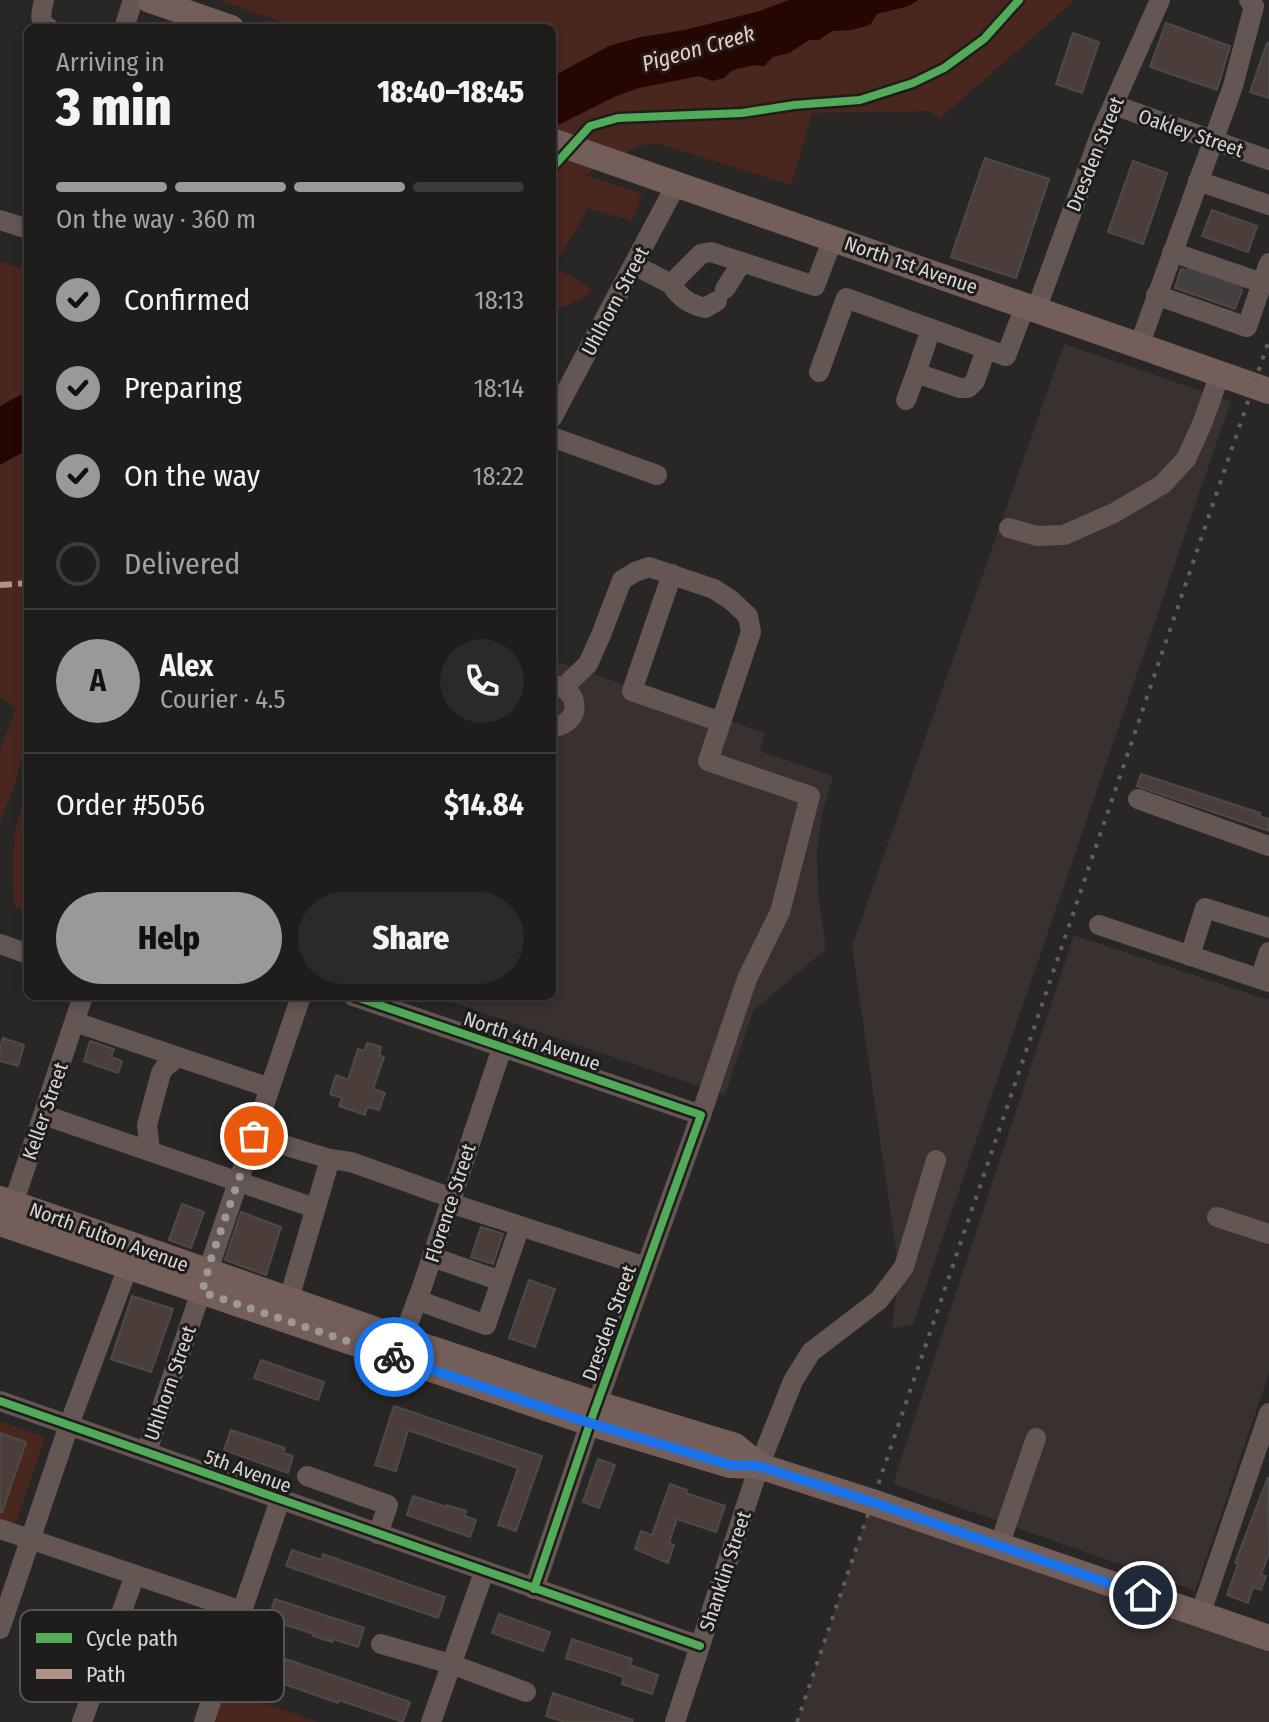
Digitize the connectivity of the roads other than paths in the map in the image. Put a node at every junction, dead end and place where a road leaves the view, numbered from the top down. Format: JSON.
{"nodes":[{"id":1,"x":44,"y":0,"type":"edge"},
{"id":2,"x":133,"y":0,"type":"edge"},
{"id":3,"x":150,"y":0,"type":"edge"},
{"id":4,"x":1160,"y":0,"type":"edge"},
{"id":5,"x":1249,"y":0,"type":"edge"},
{"id":6,"x":43,"y":24,"type":"edge"},
{"id":7,"x":125,"y":24,"type":"edge"},
{"id":8,"x":219,"y":24,"type":"edge"},
{"id":9,"x":1114,"y":105,"type":"junction"},
{"id":10,"x":1212,"y":140,"type":"junction"},
{"id":11,"x":556,"y":142,"type":"edge"},
{"id":12,"x":1269,"y":160,"type":"edge"},
{"id":13,"x":1198,"y":181,"type":"junction"},
{"id":14,"x":677,"y":183,"type":"junction"},
{"id":15,"x":1269,"y":205,"type":"edge"},
{"id":16,"x":0,"y":220,"type":"edge"},
{"id":17,"x":24,"y":228,"type":"edge"},
{"id":18,"x":833,"y":238,"type":"junction"},
{"id":19,"x":1172,"y":252,"type":"junction"},
{"id":20,"x":742,"y":262,"type":"junction"},
{"id":21,"x":1269,"y":263,"type":"edge"},
{"id":22,"x":634,"y":265,"type":"junction"},
{"id":23,"x":1262,"y":283,"type":"junction"},
{"id":24,"x":671,"y":284,"type":"junction"},
{"id":25,"x":1156,"y":295,"type":"junction"},
{"id":26,"x":1030,"y":308,"type":"junction"},
{"id":27,"x":931,"y":329,"type":"junction"},
{"id":28,"x":1139,"y":346,"type":"junction"},
{"id":29,"x":986,"y":349,"type":"junction"},
{"id":30,"x":819,"y":372,"type":"dead end"},
{"id":31,"x":916,"y":373,"type":"junction"},
{"id":32,"x":1220,"y":374,"type":"junction"},
{"id":33,"x":1269,"y":391,"type":"edge"},
{"id":34,"x":906,"y":400,"type":"dead end"},
{"id":35,"x":556,"y":411,"type":"edge"},
{"id":36,"x":556,"y":438,"type":"edge"},
{"id":37,"x":657,"y":475,"type":"dead end"},
{"id":38,"x":1009,"y":528,"type":"dead end"},
{"id":39,"x":672,"y":574,"type":"junction"},
{"id":40,"x":557,"y":686,"type":"edge"},
{"id":41,"x":721,"y":722,"type":"junction"},
{"id":42,"x":556,"y":726,"type":"edge"},
{"id":43,"x":1138,"y":799,"type":"dead end"},
{"id":44,"x":1269,"y":846,"type":"edge"},
{"id":45,"x":1099,"y":925,"type":"dead end"},
{"id":46,"x":1269,"y":928,"type":"edge"},
{"id":47,"x":0,"y":944,"type":"edge"},
{"id":48,"x":1269,"y":952,"type":"edge"},
{"id":49,"x":24,"y":953,"type":"edge"},
{"id":50,"x":1190,"y":956,"type":"junction"},
{"id":51,"x":1264,"y":981,"type":"edge"},
{"id":52,"x":82,"y":1000,"type":"edge"},
{"id":53,"x":300,"y":1000,"type":"edge"},
{"id":54,"x":364,"y":1000,"type":"edge"},
{"id":55,"x":75,"y":1022,"type":"junction"},
{"id":56,"x":502,"y":1048,"type":"junction"},
{"id":57,"x":178,"y":1057,"type":"junction"},
{"id":58,"x":270,"y":1088,"type":"junction"},
{"id":59,"x":44,"y":1115,"type":"junction"},
{"id":60,"x":701,"y":1115,"type":"junction"},
{"id":61,"x":254,"y":1136,"type":"junction"},
{"id":62,"x":150,"y":1151,"type":"junction"},
{"id":63,"x":330,"y":1159,"type":"junction"},
{"id":64,"x":936,"y":1160,"type":"dead end"},
{"id":65,"x":235,"y":1191,"type":"junction"},
{"id":66,"x":451,"y":1200,"type":"junction"},
{"id":67,"x":315,"y":1208,"type":"junction"},
{"id":68,"x":5,"y":1212,"type":"edge"},
{"id":69,"x":1217,"y":1217,"type":"dead end"},
{"id":70,"x":520,"y":1226,"type":"junction"},
{"id":71,"x":1269,"y":1234,"type":"edge"},
{"id":72,"x":432,"y":1257,"type":"junction"},
{"id":73,"x":128,"y":1267,"type":"junction"},
{"id":74,"x":646,"y":1267,"type":"junction"},
{"id":75,"x":501,"y":1281,"type":"junction"},
{"id":76,"x":205,"y":1282,"type":"junction"},
{"id":77,"x":289,"y":1299,"type":"junction"},
{"id":78,"x":417,"y":1300,"type":"junction"},
{"id":79,"x":399,"y":1348,"type":"junction"},
{"id":80,"x":0,"y":1401,"type":"edge"},
{"id":81,"x":1269,"y":1413,"type":"edge"},
{"id":82,"x":593,"y":1414,"type":"junction"},
{"id":83,"x":69,"y":1425,"type":"junction"},
{"id":84,"x":1036,"y":1438,"type":"dead end"},
{"id":85,"x":147,"y":1451,"type":"junction"},
{"id":86,"x":759,"y":1466,"type":"junction"},
{"id":87,"x":307,"y":1476,"type":"dead end"},
{"id":88,"x":280,"y":1500,"type":"junction"},
{"id":89,"x":0,"y":1529,"type":"edge"},
{"id":90,"x":378,"y":1534,"type":"junction"},
{"id":91,"x":30,"y":1539,"type":"junction"},
{"id":92,"x":999,"y":1546,"type":"junction"},
{"id":93,"x":484,"y":1572,"type":"junction"},
{"id":94,"x":135,"y":1575,"type":"junction"},
{"id":95,"x":534,"y":1589,"type":"junction"},
{"id":96,"x":122,"y":1610,"type":"edge"},
{"id":97,"x":239,"y":1610,"type":"edge"},
{"id":98,"x":242,"y":1610,"type":"edge"},
{"id":99,"x":1200,"y":1615,"type":"junction"},
{"id":100,"x":0,"y":1629,"type":"edge"},
{"id":101,"x":1269,"y":1638,"type":"edge"},
{"id":102,"x":381,"y":1644,"type":"dead end"},
{"id":103,"x":700,"y":1646,"type":"junction"},
{"id":104,"x":451,"y":1664,"type":"junction"},
{"id":105,"x":526,"y":1692,"type":"dead end"},
{"id":106,"x":89,"y":1702,"type":"edge"},
{"id":107,"x":211,"y":1702,"type":"edge"},
{"id":108,"x":82,"y":1722,"type":"edge"},
{"id":109,"x":204,"y":1722,"type":"edge"},
{"id":110,"x":431,"y":1722,"type":"edge"},
{"id":111,"x":675,"y":1722,"type":"edge"}],
"edges":[{"from":1,"to":6,"type":"street"},
{"from":2,"to":7,"type":"street"},
{"from":3,"to":8,"type":"main road"},
{"from":4,"to":9,"type":"street","name":"Dresden Street"},
{"from":5,"to":10,"type":"street"},
{"from":9,"to":10,"type":"street","name":"Oakley Street"},
{"from":9,"to":26,"type":"street","name":"Dresden Street"},
{"from":10,"to":12,"type":"street","name":"Oakley Street"},
{"from":10,"to":13,"type":"street"},
{"from":11,"to":14,"type":"main road","name":"North 1st Avenue"},
{"from":13,"to":15,"type":"street"},
{"from":13,"to":19,"type":"street"},
{"from":14,"to":18,"type":"main road","name":"North 1st Avenue"},
{"from":14,"to":22,"type":"street","name":"Uhlhorn Street"},
{"from":16,"to":17,"type":"street"},
{"from":18,"to":20,"type":"street"},
{"from":18,"to":26,"type":"main road","name":"North 1st Avenue"},
{"from":19,"to":23,"type":"street"},
{"from":19,"to":25,"type":"street"},
{"from":20,"to":24,"type":"street"},
{"from":20,"to":24,"type":"street"},
{"from":21,"to":23,"type":"street"},
{"from":22,"to":24,"type":"street"},
{"from":22,"to":35,"type":"street","name":"Uhlhorn Street"},
{"from":23,"to":25,"type":"street"},
{"from":25,"to":28,"type":"street"},
{"from":26,"to":28,"type":"main road","name":"North 1st Avenue"},
{"from":26,"to":29,"type":"street","name":"Dresden Street"},
{"from":27,"to":29,"type":"street"},
{"from":27,"to":30,"type":"street"},
{"from":27,"to":31,"type":"street"},
{"from":28,"to":32,"type":"main road","name":"North 1st Avenue"},
{"from":29,"to":31,"type":"street"},
{"from":31,"to":34,"type":"street"},
{"from":32,"to":33,"type":"main road","name":"North 1st Avenue"},
{"from":32,"to":38,"type":"street"},
{"from":36,"to":37,"type":"street"},
{"from":39,"to":40,"type":"street"},
{"from":39,"to":41,"type":"street"},
{"from":39,"to":41,"type":"street"},
{"from":40,"to":42,"type":"street"},
{"from":41,"to":60,"type":"street","name":"Dresden Street"},
{"from":43,"to":44,"type":"street"},
{"from":45,"to":50,"type":"street"},
{"from":46,"to":50,"type":"street"},
{"from":47,"to":49,"type":"street"},
{"from":48,"to":51,"type":"street"},
{"from":50,"to":51,"type":"street"},
{"from":52,"to":55,"type":"street","name":"Keller Street"},
{"from":53,"to":58,"type":"street","name":"Uhlhorn Street"},
{"from":54,"to":56,"type":"street","name":"North 4th Avenue"},
{"from":55,"to":57,"type":"street"},
{"from":55,"to":59,"type":"street","name":"Keller Street"},
{"from":56,"to":60,"type":"street","name":"North 4th Avenue"},
{"from":56,"to":66,"type":"street","name":"Florence Street"},
{"from":57,"to":58,"type":"street"},
{"from":57,"to":62,"type":"street"},
{"from":58,"to":61,"type":"street","name":"Uhlhorn Street"},
{"from":59,"to":62,"type":"street"},
{"from":59,"to":68,"type":"street","name":"Keller Street"},
{"from":60,"to":74,"type":"street","name":"Dresden Street"},
{"from":61,"to":63,"type":"street"},
{"from":61,"to":65,"type":"street","name":"Uhlhorn Street"},
{"from":62,"to":65,"type":"street"},
{"from":63,"to":66,"type":"street"},
{"from":63,"to":67,"type":"street"},
{"from":64,"to":86,"type":"street","name":"Shanklin Street"},
{"from":65,"to":67,"type":"street"},
{"from":65,"to":76,"type":"street","name":"Uhlhorn Street"},
{"from":66,"to":70,"type":"street"},
{"from":66,"to":72,"type":"street","name":"Florence Street"},
{"from":67,"to":77,"type":"street"},
{"from":68,"to":73,"type":"main road","name":"North Fulton Avenue"},
{"from":68,"to":76,"type":"main road","name":"North Fulton Avenue"},
{"from":69,"to":71,"type":"street"},
{"from":70,"to":74,"type":"street"},
{"from":70,"to":75,"type":"street"},
{"from":72,"to":75,"type":"street"},
{"from":72,"to":78,"type":"street","name":"Florence Street"},
{"from":73,"to":76,"type":"main road","name":"North Fulton Avenue"},
{"from":73,"to":83,"type":"street"},
{"from":74,"to":82,"type":"street","name":"Dresden Street"},
{"from":75,"to":78,"type":"street"},
{"from":76,"to":77,"type":"main road","name":"North Fulton Avenue"},
{"from":76,"to":79,"type":"main road","name":"North Fulton Avenue"},
{"from":76,"to":85,"type":"street","name":"Uhlhorn Street"},
{"from":77,"to":79,"type":"main road","name":"North Fulton Avenue"},
{"from":78,"to":79,"type":"street","name":"Florence Street"},
{"from":79,"to":82,"type":"main road","name":"North Fulton Avenue"},
{"from":80,"to":83,"type":"street","name":"5th Avenue"},
{"from":81,"to":99,"type":"street"},
{"from":82,"to":86,"type":"main road","name":"North Fulton Avenue"},
{"from":82,"to":95,"type":"street","name":"Dresden Street"},
{"from":83,"to":85,"type":"street","name":"5th Avenue"},
{"from":83,"to":91,"type":"street"},
{"from":84,"to":92,"type":"street"},
{"from":85,"to":88,"type":"street","name":"5th Avenue"},
{"from":86,"to":92,"type":"main road","name":"North Fulton Avenue"},
{"from":86,"to":103,"type":"street","name":"Shanklin Street"},
{"from":87,"to":90,"type":"street"},
{"from":88,"to":90,"type":"street","name":"5th Avenue"},
{"from":88,"to":98,"type":"street"},
{"from":89,"to":91,"type":"street"},
{"from":90,"to":93,"type":"street","name":"5th Avenue"},
{"from":91,"to":94,"type":"street"},
{"from":91,"to":100,"type":"street"},
{"from":92,"to":99,"type":"main road","name":"North Fulton Avenue"},
{"from":93,"to":95,"type":"street","name":"5th Avenue"},
{"from":93,"to":104,"type":"street"},
{"from":94,"to":96,"type":"street"},
{"from":94,"to":97,"type":"street"},
{"from":95,"to":103,"type":"street"},
{"from":99,"to":101,"type":"main road","name":"North Fulton Avenue"},
{"from":102,"to":104,"type":"street"},
{"from":103,"to":111,"type":"street","name":"Shanklin Street"},
{"from":104,"to":105,"type":"street"},
{"from":104,"to":110,"type":"street"},
{"from":106,"to":108,"type":"street"},
{"from":107,"to":109,"type":"street"}]}
